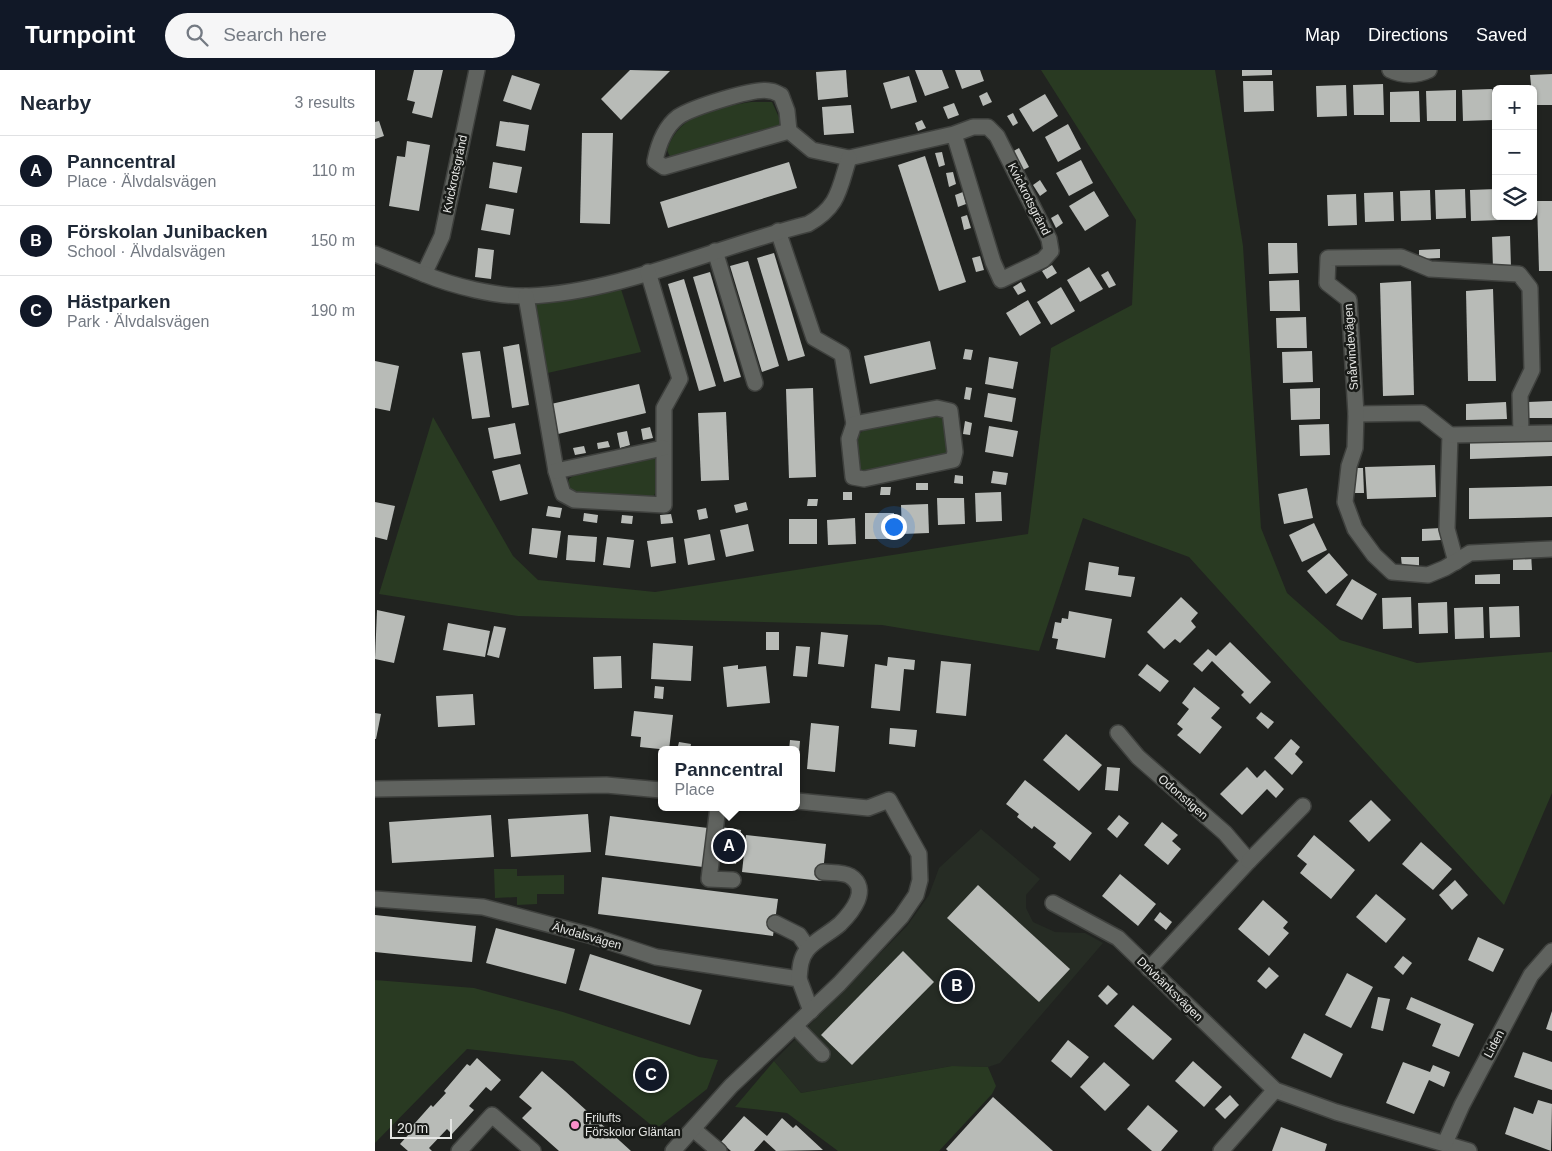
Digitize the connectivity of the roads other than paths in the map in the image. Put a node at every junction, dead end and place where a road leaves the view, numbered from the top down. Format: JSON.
{"nodes":[{"id":1,"x":477,"y":70,"type":"edge"},
{"id":2,"x":1390,"y":70,"type":"edge"},
{"id":3,"x":1429,"y":70,"type":"edge"},
{"id":4,"x":789,"y":131,"type":"junction"},
{"id":5,"x":955,"y":134,"type":"junction"},
{"id":6,"x":849,"y":158,"type":"junction"},
{"id":7,"x":778,"y":231,"type":"junction"},
{"id":8,"x":715,"y":251,"type":"junction"},
{"id":9,"x":375,"y":254,"type":"edge"},
{"id":10,"x":648,"y":272,"type":"junction"},
{"id":11,"x":424,"y":274,"type":"junction"},
{"id":12,"x":526,"y":296,"type":"junction"},
{"id":13,"x":755,"y":383,"type":"dead end"},
{"id":14,"x":1356,"y":414,"type":"junction"},
{"id":15,"x":854,"y":424,"type":"junction"},
{"id":16,"x":1521,"y":433,"type":"junction"},
{"id":17,"x":1552,"y":433,"type":"edge"},
{"id":18,"x":1450,"y":435,"type":"junction"},
{"id":19,"x":663,"y":448,"type":"junction"},
{"id":20,"x":556,"y":471,"type":"junction"},
{"id":21,"x":1552,"y":549,"type":"edge"},
{"id":22,"x":1456,"y":562,"type":"junction"},
{"id":23,"x":1118,"y":733,"type":"dead end"},
{"id":24,"x":375,"y":789,"type":"edge"},
{"id":25,"x":658,"y":790,"type":"edge"},
{"id":26,"x":800,"y":801,"type":"edge"},
{"id":27,"x":1303,"y":806,"type":"dead end"},
{"id":28,"x":717,"y":811,"type":"edge"},
{"id":29,"x":1249,"y":861,"type":"junction"},
{"id":30,"x":823,"y":872,"type":"dead end"},
{"id":31,"x":733,"y":880,"type":"dead end"},
{"id":32,"x":375,"y":899,"type":"edge"},
{"id":33,"x":1053,"y":903,"type":"dead end"},
{"id":34,"x":775,"y":923,"type":"dead end"},
{"id":35,"x":807,"y":948,"type":"junction"},
{"id":36,"x":1552,"y":952,"type":"edge"},
{"id":37,"x":1149,"y":969,"type":"junction"},
{"id":38,"x":799,"y":979,"type":"junction"},
{"id":39,"x":811,"y":1011,"type":"junction"},
{"id":40,"x":795,"y":1026,"type":"junction"},
{"id":41,"x":822,"y":1054,"type":"dead end"},
{"id":42,"x":1275,"y":1090,"type":"junction"},
{"id":43,"x":693,"y":1129,"type":"junction"},
{"id":44,"x":1445,"y":1143,"type":"junction"},
{"id":45,"x":459,"y":1151,"type":"edge"},
{"id":46,"x":533,"y":1151,"type":"edge"},
{"id":47,"x":673,"y":1151,"type":"edge"},
{"id":48,"x":719,"y":1151,"type":"edge"},
{"id":49,"x":1221,"y":1151,"type":"edge"},
{"id":50,"x":1469,"y":1151,"type":"edge"}],
"edges":[{"from":1,"to":11,"type":"street","name":"Kvickrotsgränd"},
{"from":2,"to":3,"type":"street"},
{"from":4,"to":4,"type":"street"},
{"from":4,"to":6,"type":"street","name":"Kvickrotsgränd"},
{"from":5,"to":5,"type":"street","name":"Kvickrotsgränd"},
{"from":5,"to":6,"type":"street","name":"Kvickrotsgränd"},
{"from":6,"to":7,"type":"street"},
{"from":7,"to":8,"type":"street"},
{"from":7,"to":15,"type":"street"},
{"from":8,"to":10,"type":"street"},
{"from":8,"to":13,"type":"street"},
{"from":9,"to":11,"type":"street"},
{"from":10,"to":12,"type":"street"},
{"from":10,"to":19,"type":"street"},
{"from":11,"to":12,"type":"street"},
{"from":12,"to":20,"type":"street"},
{"from":14,"to":16,"type":"street","name":"Snårvindevägen"},
{"from":14,"to":18,"type":"street"},
{"from":14,"to":22,"type":"street","name":"Snårvindevägen"},
{"from":15,"to":15,"type":"street"},
{"from":16,"to":17,"type":"street"},
{"from":16,"to":18,"type":"street"},
{"from":18,"to":22,"type":"street"},
{"from":19,"to":20,"type":"street"},
{"from":19,"to":20,"type":"street"},
{"from":21,"to":22,"type":"street","name":"Snårvindevägen"},
{"from":23,"to":29,"type":"street","name":"Odonstigen"},
{"from":24,"to":25,"type":"street"},
{"from":26,"to":39,"type":"street"},
{"from":27,"to":29,"type":"street"},
{"from":28,"to":31,"type":"street"},
{"from":29,"to":37,"type":"street"},
{"from":30,"to":35,"type":"street"},
{"from":32,"to":38,"type":"street","name":"Älvdalsvägen"},
{"from":33,"to":37,"type":"street","name":"Drivbänksvägen"},
{"from":34,"to":35,"type":"street"},
{"from":35,"to":38,"type":"street"},
{"from":36,"to":44,"type":"street","name":"Liden"},
{"from":37,"to":42,"type":"street","name":"Drivbänksvägen"},
{"from":38,"to":39,"type":"street"},
{"from":39,"to":40,"type":"street"},
{"from":40,"to":41,"type":"street"},
{"from":40,"to":43,"type":"street"},
{"from":42,"to":44,"type":"street","name":"Drivbänksvägen"},
{"from":42,"to":49,"type":"street"},
{"from":43,"to":47,"type":"street"},
{"from":43,"to":48,"type":"street"},
{"from":44,"to":50,"type":"street","name":"Drivbänksvägen"},
{"from":45,"to":46,"type":"street"}]}
